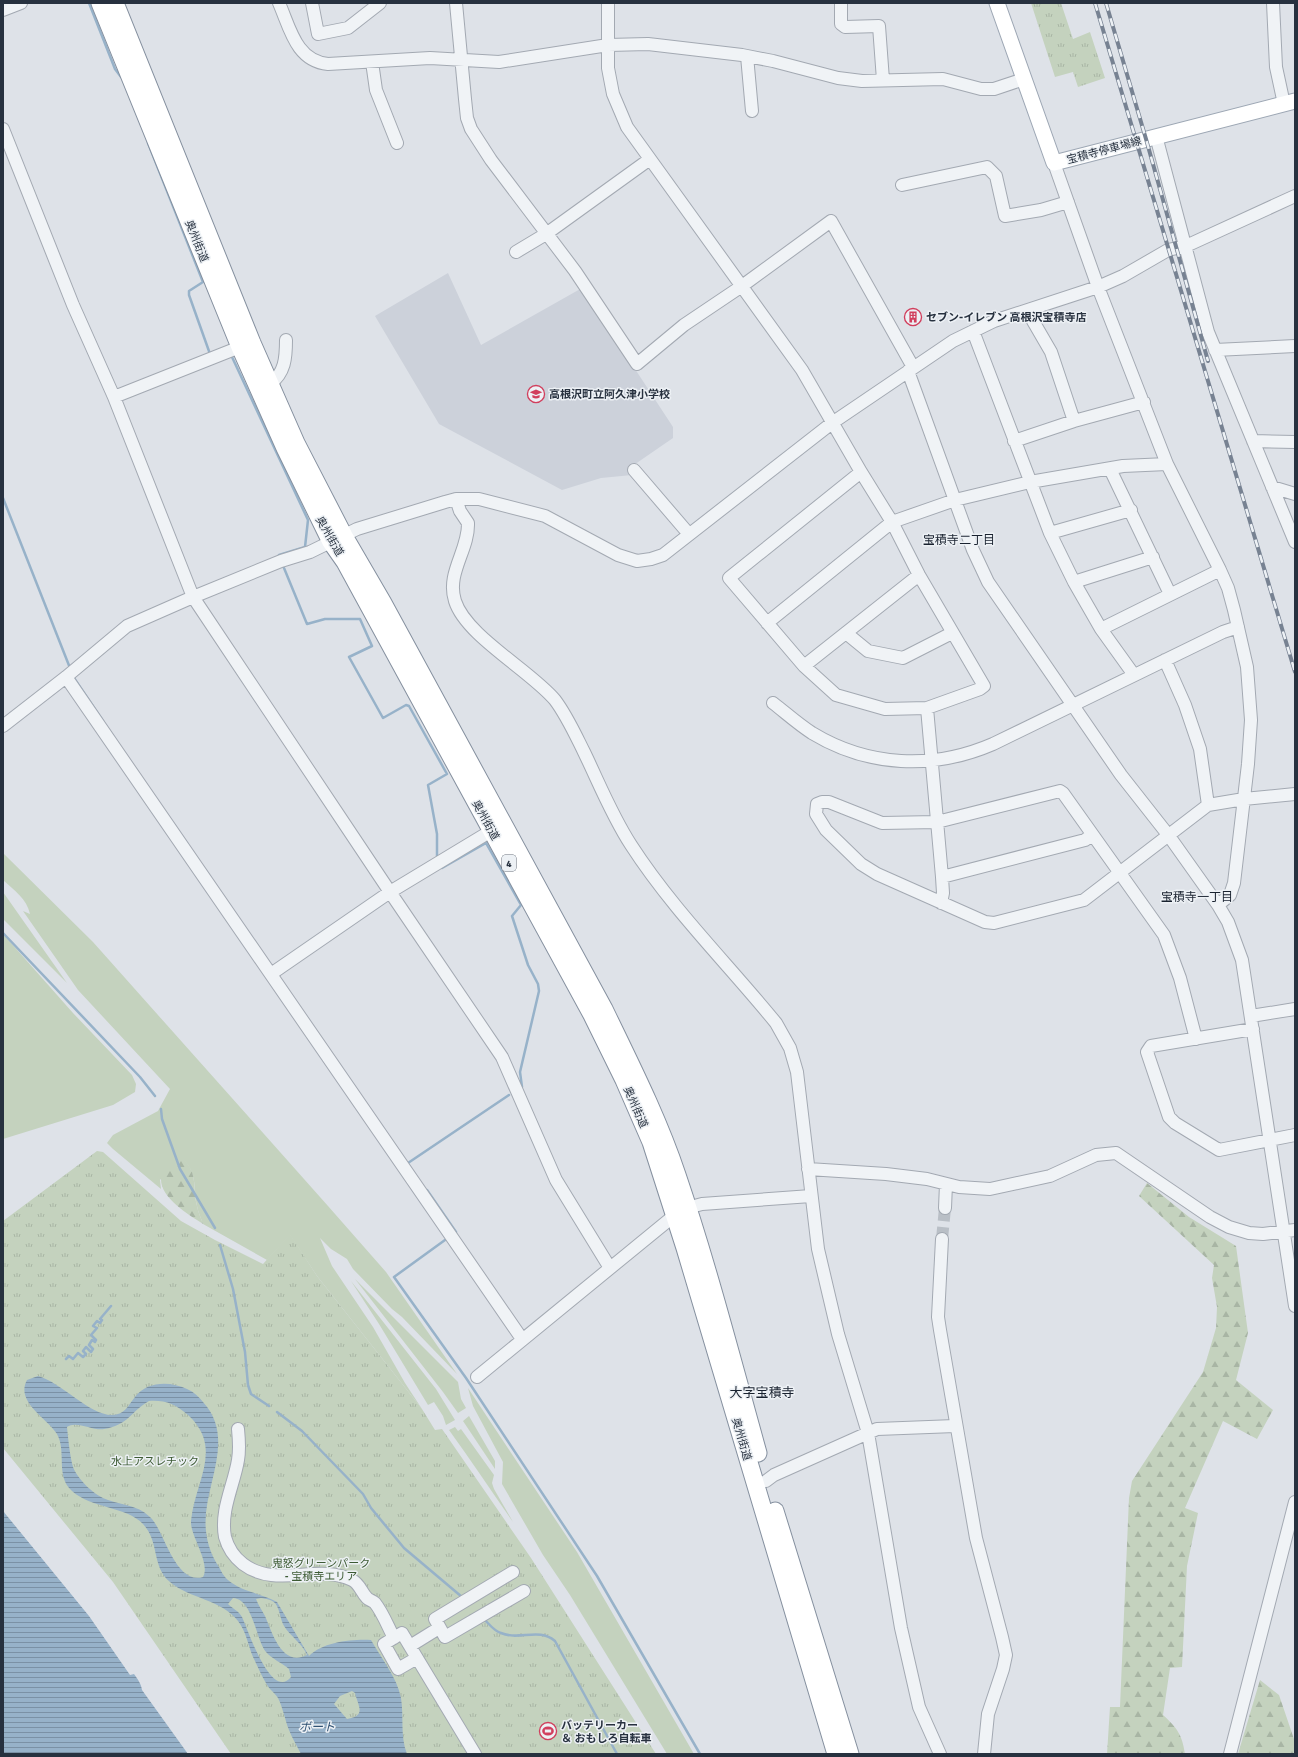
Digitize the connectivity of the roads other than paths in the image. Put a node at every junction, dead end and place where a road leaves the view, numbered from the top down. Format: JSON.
{"nodes":[{"id":1,"x":21,"y":3,"type":"edge"},
{"id":2,"x":100,"y":3,"type":"edge"},
{"id":3,"x":115,"y":3,"type":"edge"},
{"id":4,"x":279,"y":3,"type":"edge"},
{"id":5,"x":312,"y":3,"type":"edge"},
{"id":6,"x":380,"y":3,"type":"edge"},
{"id":7,"x":456,"y":3,"type":"edge"},
{"id":8,"x":608,"y":3,"type":"edge"},
{"id":9,"x":841,"y":3,"type":"edge"},
{"id":10,"x":997,"y":3,"type":"edge"},
{"id":11,"x":1273,"y":3,"type":"edge"},
{"id":12,"x":3,"y":10,"type":"edge"},
{"id":13,"x":608,"y":45,"type":"junction"},
{"id":14,"x":747,"y":56,"type":"junction"},
{"id":15,"x":461,"y":60,"type":"junction"},
{"id":16,"x":372,"y":62,"type":"junction"},
{"id":17,"x":1024,"y":79,"type":"junction"},
{"id":18,"x":883,"y":80,"type":"junction"},
{"id":19,"x":1289,"y":102,"type":"edge"},
{"id":20,"x":752,"y":111,"type":"dead end"},
{"id":21,"x":3,"y":129,"type":"edge"},
{"id":22,"x":1156,"y":136,"type":"junction"},
{"id":23,"x":398,"y":143,"type":"dead end"},
{"id":24,"x":650,"y":159,"type":"junction"},
{"id":25,"x":1054,"y":163,"type":"junction"},
{"id":26,"x":902,"y":186,"type":"dead end"},
{"id":27,"x":1295,"y":196,"type":"edge"},
{"id":28,"x":1068,"y":202,"type":"junction"},
{"id":29,"x":546,"y":234,"type":"junction"},
{"id":30,"x":1186,"y":246,"type":"junction"},
{"id":31,"x":516,"y":252,"type":"dead end"},
{"id":32,"x":742,"y":286,"type":"junction"},
{"id":33,"x":1098,"y":287,"type":"junction"},
{"id":34,"x":1031,"y":309,"type":"junction"},
{"id":35,"x":973,"y":331,"type":"junction"},
{"id":36,"x":286,"y":340,"type":"dead end"},
{"id":37,"x":1295,"y":346,"type":"edge"},
{"id":38,"x":240,"y":347,"type":"junction"},
{"id":39,"x":1215,"y":350,"type":"junction"},
{"id":40,"x":910,"y":369,"type":"junction"},
{"id":41,"x":270,"y":384,"type":"junction"},
{"id":42,"x":114,"y":397,"type":"junction"},
{"id":43,"x":1144,"y":402,"type":"junction"},
{"id":44,"x":1074,"y":421,"type":"junction"},
{"id":45,"x":832,"y":423,"type":"junction"},
{"id":46,"x":1014,"y":441,"type":"junction"},
{"id":47,"x":1253,"y":441,"type":"junction"},
{"id":48,"x":1295,"y":442,"type":"edge"},
{"id":49,"x":1167,"y":464,"type":"junction"},
{"id":50,"x":1110,"y":468,"type":"junction"},
{"id":51,"x":634,"y":470,"type":"dead end"},
{"id":52,"x":861,"y":472,"type":"junction"},
{"id":53,"x":1030,"y":482,"type":"junction"},
{"id":54,"x":1272,"y":486,"type":"junction"},
{"id":55,"x":1295,"y":494,"type":"edge"},
{"id":56,"x":456,"y":499,"type":"junction"},
{"id":57,"x":955,"y":500,"type":"junction"},
{"id":58,"x":1131,"y":510,"type":"junction"},
{"id":59,"x":892,"y":522,"type":"junction"},
{"id":60,"x":688,"y":533,"type":"junction"},
{"id":61,"x":1050,"y":533,"type":"junction"},
{"id":62,"x":337,"y":539,"type":"junction"},
{"id":63,"x":1295,"y":542,"type":"edge"},
{"id":64,"x":1153,"y":557,"type":"junction"},
{"id":65,"x":1220,"y":570,"type":"junction"},
{"id":66,"x":919,"y":575,"type":"junction"},
{"id":67,"x":1074,"y":582,"type":"junction"},
{"id":68,"x":1170,"y":594,"type":"junction"},
{"id":69,"x":194,"y":597,"type":"junction"},
{"id":70,"x":767,"y":623,"type":"junction"},
{"id":71,"x":1238,"y":627,"type":"junction"},
{"id":72,"x":1101,"y":628,"type":"junction"},
{"id":73,"x":846,"y":633,"type":"junction"},
{"id":74,"x":952,"y":633,"type":"junction"},
{"id":75,"x":1165,"y":660,"type":"junction"},
{"id":76,"x":804,"y":666,"type":"junction"},
{"id":77,"x":1134,"y":675,"type":"junction"},
{"id":78,"x":66,"y":678,"type":"junction"},
{"id":79,"x":773,"y":703,"type":"dead end"},
{"id":80,"x":1074,"y":705,"type":"junction"},
{"id":81,"x":927,"y":708,"type":"junction"},
{"id":82,"x":3,"y":726,"type":"edge"},
{"id":83,"x":931,"y":761,"type":"junction"},
{"id":84,"x":1295,"y":794,"type":"edge"},
{"id":85,"x":1244,"y":799,"type":"junction"},
{"id":86,"x":1208,"y":806,"type":"junction"},
{"id":87,"x":937,"y":822,"type":"junction"},
{"id":88,"x":491,"y":831,"type":"junction"},
{"id":89,"x":1092,"y":835,"type":"junction"},
{"id":90,"x":1170,"y":836,"type":"junction"},
{"id":91,"x":1120,"y":873,"type":"junction"},
{"id":92,"x":942,"y":877,"type":"junction"},
{"id":93,"x":390,"y":892,"type":"junction"},
{"id":94,"x":941,"y":903,"type":"junction"},
{"id":95,"x":1218,"y":905,"type":"junction"},
{"id":96,"x":271,"y":974,"type":"junction"},
{"id":97,"x":1295,"y":1009,"type":"edge"},
{"id":98,"x":1250,"y":1016,"type":"junction"},
{"id":99,"x":1253,"y":1030,"type":"junction"},
{"id":100,"x":1196,"y":1039,"type":"junction"},
{"id":101,"x":1295,"y":1135,"type":"edge"},
{"id":102,"x":1270,"y":1140,"type":"junction"},
{"id":103,"x":808,"y":1169,"type":"junction"},
{"id":104,"x":946,"y":1184,"type":"junction"},
{"id":105,"x":811,"y":1196,"type":"junction"},
{"id":106,"x":945,"y":1208,"type":"tunnel mouth"},
{"id":107,"x":681,"y":1212,"type":"junction"},
{"id":108,"x":1289,"y":1230,"type":"edge"},
{"id":109,"x":942,"y":1238,"type":"tunnel mouth"},
{"id":110,"x":610,"y":1268,"type":"junction"},
{"id":111,"x":1295,"y":1306,"type":"edge"},
{"id":112,"x":522,"y":1339,"type":"junction"},
{"id":113,"x":477,"y":1377,"type":"dead end"},
{"id":114,"x":955,"y":1426,"type":"junction"},
{"id":115,"x":238,"y":1429,"type":"dead end"},
{"id":116,"x":868,"y":1433,"type":"junction"},
{"id":117,"x":766,"y":1481,"type":"junction"},
{"id":118,"x":1295,"y":1502,"type":"edge"},
{"id":119,"x":513,"y":1572,"type":"dead end"},
{"id":120,"x":524,"y":1591,"type":"dead end"},
{"id":121,"x":439,"y":1628,"type":"junction"},
{"id":122,"x":394,"y":1638,"type":"junction"},
{"id":123,"x":410,"y":1646,"type":"junction"},
{"id":124,"x":417,"y":1658,"type":"junction"},
{"id":125,"x":475,"y":1754,"type":"edge"},
{"id":126,"x":836,"y":1754,"type":"edge"},
{"id":127,"x":850,"y":1754,"type":"edge"},
{"id":128,"x":940,"y":1754,"type":"edge"},
{"id":129,"x":984,"y":1754,"type":"edge"},
{"id":130,"x":1230,"y":1754,"type":"edge"}],
"edges":[{"from":1,"to":12,"type":"street"},
{"from":2,"to":38,"type":"highway","name":"奥州街道","number":"4"},
{"from":3,"to":41,"type":"highway","name":"奥州街道","number":"4"},
{"from":4,"to":16,"type":"street"},
{"from":5,"to":6,"type":"street"},
{"from":7,"to":15,"type":"street"},
{"from":8,"to":13,"type":"street"},
{"from":9,"to":18,"type":"street"},
{"from":10,"to":17,"type":"main road","name":"宝積寺停車場線"},
{"from":11,"to":19,"type":"street"},
{"from":13,"to":14,"type":"street"},
{"from":13,"to":15,"type":"street"},
{"from":13,"to":24,"type":"street"},
{"from":14,"to":18,"type":"street"},
{"from":14,"to":20,"type":"street"},
{"from":15,"to":16,"type":"street"},
{"from":15,"to":29,"type":"street"},
{"from":16,"to":23,"type":"street"},
{"from":17,"to":18,"type":"street"},
{"from":17,"to":25,"type":"main road","name":"宝積寺停車場線"},
{"from":19,"to":22,"type":"main road","name":"宝積寺停車場線"},
{"from":21,"to":42,"type":"street"},
{"from":22,"to":25,"type":"main road","name":"宝積寺停車場線"},
{"from":22,"to":30,"type":"street"},
{"from":24,"to":29,"type":"street"},
{"from":24,"to":32,"type":"street"},
{"from":25,"to":28,"type":"street"},
{"from":26,"to":28,"type":"street"},
{"from":27,"to":30,"type":"street"},
{"from":28,"to":33,"type":"street"},
{"from":29,"to":31,"type":"street"},
{"from":29,"to":32,"type":"street"},
{"from":30,"to":33,"type":"street"},
{"from":30,"to":39,"type":"street"},
{"from":32,"to":40,"type":"street"},
{"from":32,"to":45,"type":"street"},
{"from":33,"to":34,"type":"street"},
{"from":33,"to":43,"type":"street"},
{"from":34,"to":35,"type":"street"},
{"from":34,"to":44,"type":"street"},
{"from":35,"to":40,"type":"street"},
{"from":35,"to":46,"type":"street"},
{"from":36,"to":41,"type":"street"},
{"from":37,"to":39,"type":"street"},
{"from":38,"to":42,"type":"street"},
{"from":38,"to":62,"type":"highway","name":"奥州街道","number":"4"},
{"from":39,"to":47,"type":"street"},
{"from":40,"to":45,"type":"street"},
{"from":40,"to":57,"type":"street"},
{"from":41,"to":62,"type":"highway","name":"奥州街道","number":"4"},
{"from":42,"to":69,"type":"street"},
{"from":43,"to":44,"type":"street"},
{"from":43,"to":49,"type":"street"},
{"from":44,"to":46,"type":"street"},
{"from":45,"to":52,"type":"street"},
{"from":45,"to":60,"type":"street"},
{"from":46,"to":53,"type":"street"},
{"from":47,"to":48,"type":"street"},
{"from":47,"to":54,"type":"street"},
{"from":49,"to":50,"type":"street"},
{"from":49,"to":65,"type":"street"},
{"from":50,"to":53,"type":"street"},
{"from":50,"to":58,"type":"street"},
{"from":51,"to":60,"type":"street"},
{"from":52,"to":59,"type":"street"},
{"from":52,"to":70,"type":"street"},
{"from":53,"to":57,"type":"street"},
{"from":53,"to":61,"type":"street"},
{"from":54,"to":55,"type":"street"},
{"from":54,"to":63,"type":"street"},
{"from":56,"to":60,"type":"street"},
{"from":56,"to":62,"type":"street"},
{"from":56,"to":103,"type":"street"},
{"from":57,"to":59,"type":"street"},
{"from":57,"to":80,"type":"street"},
{"from":58,"to":61,"type":"street"},
{"from":58,"to":64,"type":"street"},
{"from":59,"to":66,"type":"street"},
{"from":59,"to":70,"type":"street"},
{"from":61,"to":67,"type":"street"},
{"from":62,"to":69,"type":"street"},
{"from":62,"to":88,"type":"highway","name":"奥州街道","number":"4"},
{"from":62,"to":107,"type":"highway","name":"奥州街道","number":"4"},
{"from":64,"to":67,"type":"street"},
{"from":64,"to":68,"type":"street"},
{"from":65,"to":68,"type":"street"},
{"from":65,"to":71,"type":"street"},
{"from":66,"to":73,"type":"street"},
{"from":66,"to":74,"type":"street"},
{"from":67,"to":72,"type":"street"},
{"from":68,"to":72,"type":"street"},
{"from":69,"to":78,"type":"street"},
{"from":69,"to":93,"type":"street"},
{"from":70,"to":76,"type":"street"},
{"from":71,"to":75,"type":"street"},
{"from":71,"to":85,"type":"street"},
{"from":72,"to":77,"type":"street"},
{"from":73,"to":74,"type":"street"},
{"from":73,"to":76,"type":"street"},
{"from":74,"to":81,"type":"street"},
{"from":75,"to":77,"type":"street"},
{"from":75,"to":86,"type":"street"},
{"from":76,"to":81,"type":"street"},
{"from":77,"to":80,"type":"street"},
{"from":78,"to":82,"type":"street"},
{"from":78,"to":96,"type":"street"},
{"from":79,"to":83,"type":"street"},
{"from":80,"to":83,"type":"street"},
{"from":80,"to":90,"type":"street"},
{"from":81,"to":83,"type":"street"},
{"from":83,"to":87,"type":"street"},
{"from":84,"to":85,"type":"street"},
{"from":85,"to":86,"type":"street"},
{"from":85,"to":95,"type":"street"},
{"from":86,"to":90,"type":"street"},
{"from":87,"to":89,"type":"street"},
{"from":87,"to":92,"type":"street"},
{"from":87,"to":94,"type":"street"},
{"from":88,"to":93,"type":"street"},
{"from":88,"to":107,"type":"highway","name":"奥州街道","number":"4"},
{"from":89,"to":91,"type":"street"},
{"from":89,"to":92,"type":"street"},
{"from":90,"to":91,"type":"street"},
{"from":90,"to":95,"type":"street"},
{"from":91,"to":94,"type":"street"},
{"from":91,"to":100,"type":"street"},
{"from":92,"to":94,"type":"street"},
{"from":93,"to":96,"type":"street"},
{"from":93,"to":110,"type":"street"},
{"from":95,"to":98,"type":"street"},
{"from":96,"to":112,"type":"street"},
{"from":97,"to":98,"type":"street"},
{"from":98,"to":99,"type":"street"},
{"from":99,"to":100,"type":"street"},
{"from":99,"to":102,"type":"street"},
{"from":100,"to":102,"type":"street"},
{"from":101,"to":102,"type":"street"},
{"from":102,"to":108,"type":"street"},
{"from":103,"to":104,"type":"street"},
{"from":103,"to":105,"type":"street"},
{"from":104,"to":106,"type":"street"},
{"from":104,"to":108,"type":"street"},
{"from":105,"to":107,"type":"street"},
{"from":105,"to":116,"type":"street"},
{"from":107,"to":110,"type":"street"},
{"from":107,"to":117,"type":"highway","name":"奥州街道","number":"4"},
{"from":107,"to":126,"type":"highway","name":"奥州街道","number":"4"},
{"from":108,"to":111,"type":"street"},
{"from":109,"to":114,"type":"street"},
{"from":110,"to":112,"type":"street"},
{"from":112,"to":113,"type":"street"},
{"from":114,"to":116,"type":"street"},
{"from":114,"to":129,"type":"street"},
{"from":115,"to":122,"type":"street"},
{"from":116,"to":117,"type":"street"},
{"from":116,"to":128,"type":"street"},
{"from":117,"to":127,"type":"highway","name":"奥州街道","number":"4"},
{"from":118,"to":130,"type":"street"},
{"from":119,"to":121,"type":"street"},
{"from":120,"to":121,"type":"street"},
{"from":121,"to":123,"type":"street"},
{"from":122,"to":123,"type":"street"},
{"from":122,"to":124,"type":"street"},
{"from":123,"to":124,"type":"street"},
{"from":124,"to":125,"type":"street"}]}
